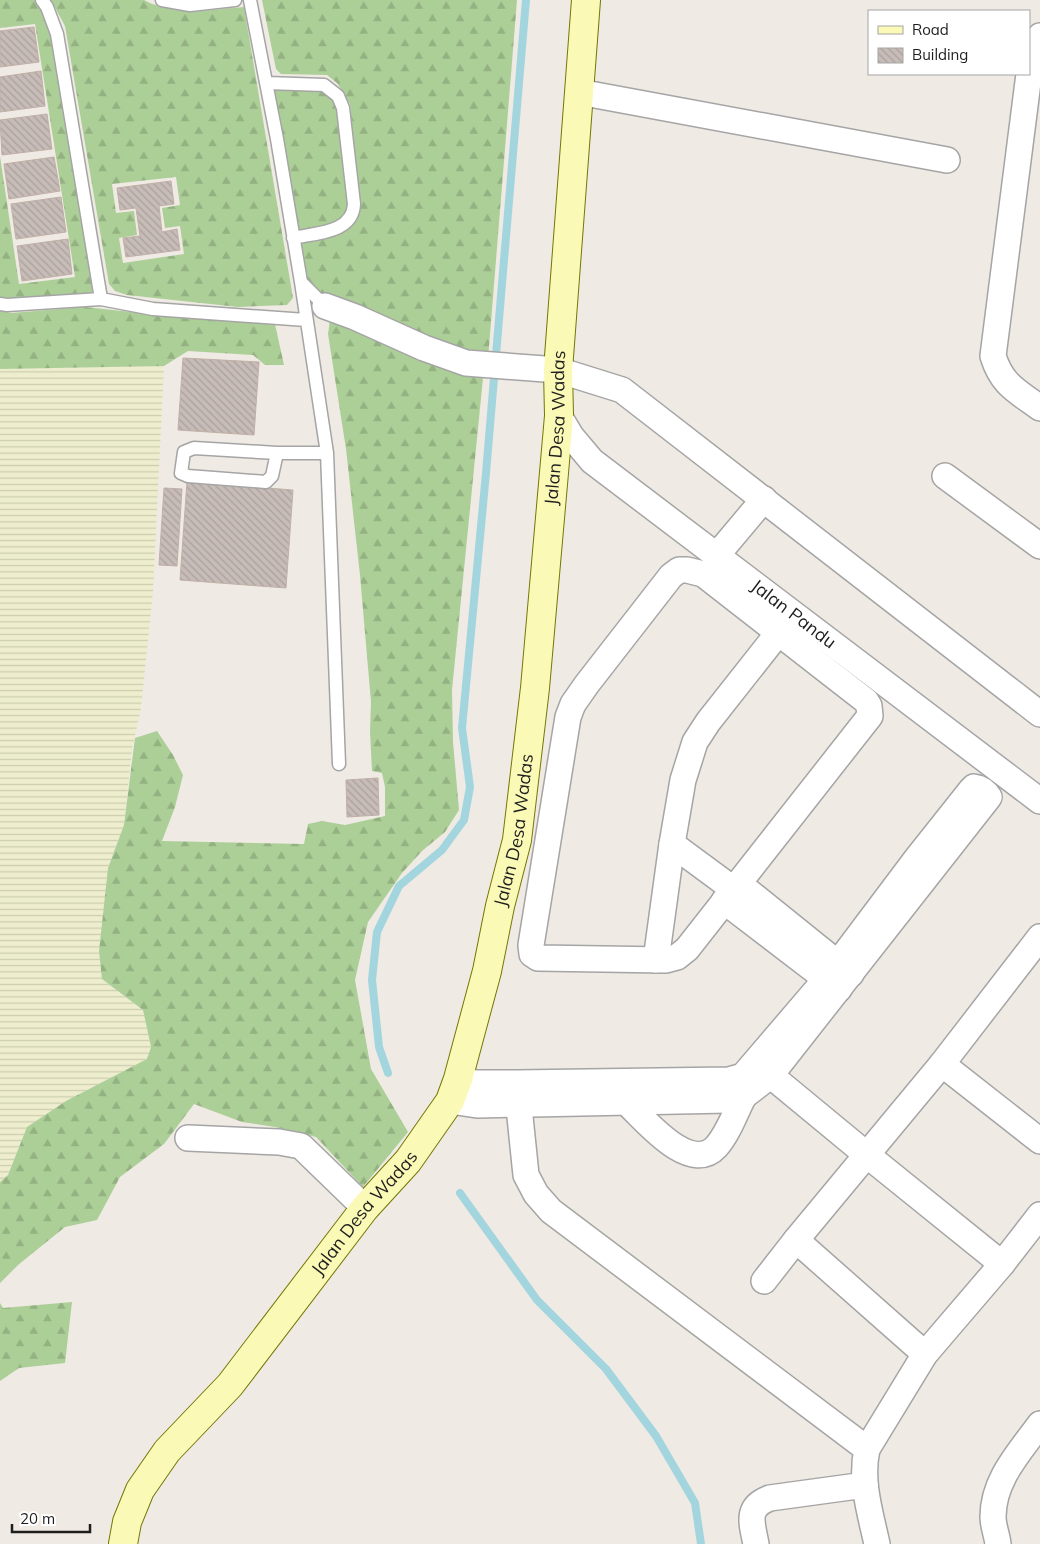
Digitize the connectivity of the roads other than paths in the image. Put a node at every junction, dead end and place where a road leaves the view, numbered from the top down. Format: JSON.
{"nodes":[{"id":1,"x":42,"y":0,"type":"edge"},
{"id":2,"x":162,"y":0,"type":"edge"},
{"id":3,"x":235,"y":0,"type":"edge"},
{"id":4,"x":250,"y":0,"type":"edge"},
{"id":5,"x":586,"y":0,"type":"edge"},
{"id":6,"x":1040,"y":36,"type":"edge"},
{"id":7,"x":1030,"y":64,"type":"edge"},
{"id":8,"x":1029,"y":75,"type":"edge"},
{"id":9,"x":267,"y":83,"type":"junction"},
{"id":10,"x":579,"y":92,"type":"junction"},
{"id":11,"x":947,"y":160,"type":"dead end"},
{"id":12,"x":293,"y":238,"type":"junction"},
{"id":13,"x":301,"y":282,"type":"junction"},
{"id":14,"x":101,"y":299,"type":"junction"},
{"id":15,"x":0,"y":304,"type":"edge"},
{"id":16,"x":316,"y":313,"type":"junction"},
{"id":17,"x":558,"y":370,"type":"junction"},
{"id":18,"x":1040,"y":408,"type":"edge"},
{"id":19,"x":559,"y":416,"type":"junction"},
{"id":20,"x":277,"y":453,"type":"junction"},
{"id":21,"x":327,"y":453,"type":"junction"},
{"id":22,"x":944,"y":476,"type":"dead end"},
{"id":23,"x":764,"y":499,"type":"junction"},
{"id":24,"x":1040,"y":546,"type":"edge"},
{"id":25,"x":717,"y":555,"type":"junction"},
{"id":26,"x":779,"y":632,"type":"junction"},
{"id":27,"x":1040,"y":714,"type":"edge"},
{"id":28,"x":339,"y":764,"type":"dead end"},
{"id":29,"x":1040,"y":801,"type":"edge"},
{"id":30,"x":963,"y":814,"type":"dead end"},
{"id":31,"x":672,"y":844,"type":"junction"},
{"id":32,"x":731,"y":891,"type":"junction"},
{"id":33,"x":1040,"y":937,"type":"edge"},
{"id":34,"x":656,"y":960,"type":"junction"},
{"id":35,"x":1033,"y":964,"type":"edge"},
{"id":36,"x":838,"y":976,"type":"junction"},
{"id":37,"x":942,"y":1064,"type":"junction"},
{"id":38,"x":752,"y":1078,"type":"junction"},
{"id":39,"x":642,"y":1081,"type":"junction"},
{"id":40,"x":454,"y":1090,"type":"junction"},
{"id":41,"x":518,"y":1094,"type":"junction"},
{"id":42,"x":627,"y":1103,"type":"junction"},
{"id":43,"x":188,"y":1138,"type":"dead end"},
{"id":44,"x":1040,"y":1141,"type":"edge"},
{"id":45,"x":867,"y":1155,"type":"junction"},
{"id":46,"x":365,"y":1208,"type":"junction"},
{"id":47,"x":1040,"y":1215,"type":"edge"},
{"id":48,"x":796,"y":1240,"type":"junction"},
{"id":49,"x":1002,"y":1264,"type":"junction"},
{"id":50,"x":764,"y":1281,"type":"dead end"},
{"id":51,"x":925,"y":1354,"type":"junction"},
{"id":52,"x":1040,"y":1424,"type":"edge"},
{"id":53,"x":867,"y":1448,"type":"junction"},
{"id":54,"x":865,"y":1485,"type":"junction"},
{"id":55,"x":122,"y":1544,"type":"edge"},
{"id":56,"x":756,"y":1544,"type":"edge"},
{"id":57,"x":877,"y":1544,"type":"edge"},
{"id":58,"x":998,"y":1544,"type":"edge"}],
"edges":[{"from":1,"to":14,"type":"lane"},
{"from":2,"to":3,"type":"lane"},
{"from":4,"to":9,"type":"lane"},
{"from":5,"to":10,"type":"main road","name":"Jalan Desa Wadas"},
{"from":6,"to":7,"type":"street"},
{"from":8,"to":18,"type":"street"},
{"from":9,"to":12,"type":"lane"},
{"from":9,"to":12,"type":"lane"},
{"from":10,"to":11,"type":"street"},
{"from":10,"to":17,"type":"main road","name":"Jalan Desa Wadas"},
{"from":12,"to":13,"type":"lane"},
{"from":13,"to":16,"type":"lane"},
{"from":13,"to":16,"type":"lane"},
{"from":14,"to":15,"type":"lane"},
{"from":14,"to":16,"type":"lane"},
{"from":16,"to":17,"type":"street"},
{"from":16,"to":21,"type":"lane"},
{"from":17,"to":19,"type":"main road","name":"Jalan Desa Wadas"},
{"from":17,"to":23,"type":"street"},
{"from":19,"to":25,"type":"street","name":"Jalan Pandu"},
{"from":19,"to":40,"type":"main road","name":"Jalan Desa Wadas"},
{"from":20,"to":20,"type":"lane"},
{"from":20,"to":21,"type":"lane"},
{"from":21,"to":28,"type":"lane"},
{"from":22,"to":24,"type":"street"},
{"from":23,"to":25,"type":"street"},
{"from":23,"to":27,"type":"street"},
{"from":25,"to":29,"type":"street","name":"Jalan Pandu"},
{"from":26,"to":31,"type":"street"},
{"from":26,"to":32,"type":"street"},
{"from":26,"to":34,"type":"street"},
{"from":30,"to":36,"type":"street"},
{"from":31,"to":32,"type":"street"},
{"from":31,"to":34,"type":"street"},
{"from":32,"to":34,"type":"street"},
{"from":32,"to":36,"type":"street"},
{"from":33,"to":35,"type":"street"},
{"from":35,"to":37,"type":"street"},
{"from":36,"to":38,"type":"street"},
{"from":37,"to":44,"type":"street"},
{"from":37,"to":45,"type":"street"},
{"from":38,"to":39,"type":"street"},
{"from":38,"to":42,"type":"street"},
{"from":38,"to":42,"type":"street"},
{"from":38,"to":45,"type":"street"},
{"from":39,"to":41,"type":"street"},
{"from":39,"to":42,"type":"street"},
{"from":40,"to":41,"type":"street"},
{"from":40,"to":46,"type":"main road","name":"Jalan Desa Wadas"},
{"from":41,"to":42,"type":"street"},
{"from":41,"to":53,"type":"street"},
{"from":43,"to":46,"type":"street"},
{"from":45,"to":48,"type":"street"},
{"from":45,"to":49,"type":"street"},
{"from":46,"to":55,"type":"main road","name":"Jalan Desa Wadas"},
{"from":47,"to":49,"type":"street"},
{"from":48,"to":50,"type":"street"},
{"from":48,"to":51,"type":"street"},
{"from":49,"to":51,"type":"street"},
{"from":51,"to":53,"type":"street"},
{"from":52,"to":58,"type":"street"},
{"from":53,"to":54,"type":"street"},
{"from":54,"to":56,"type":"street"},
{"from":54,"to":57,"type":"street"}]}
